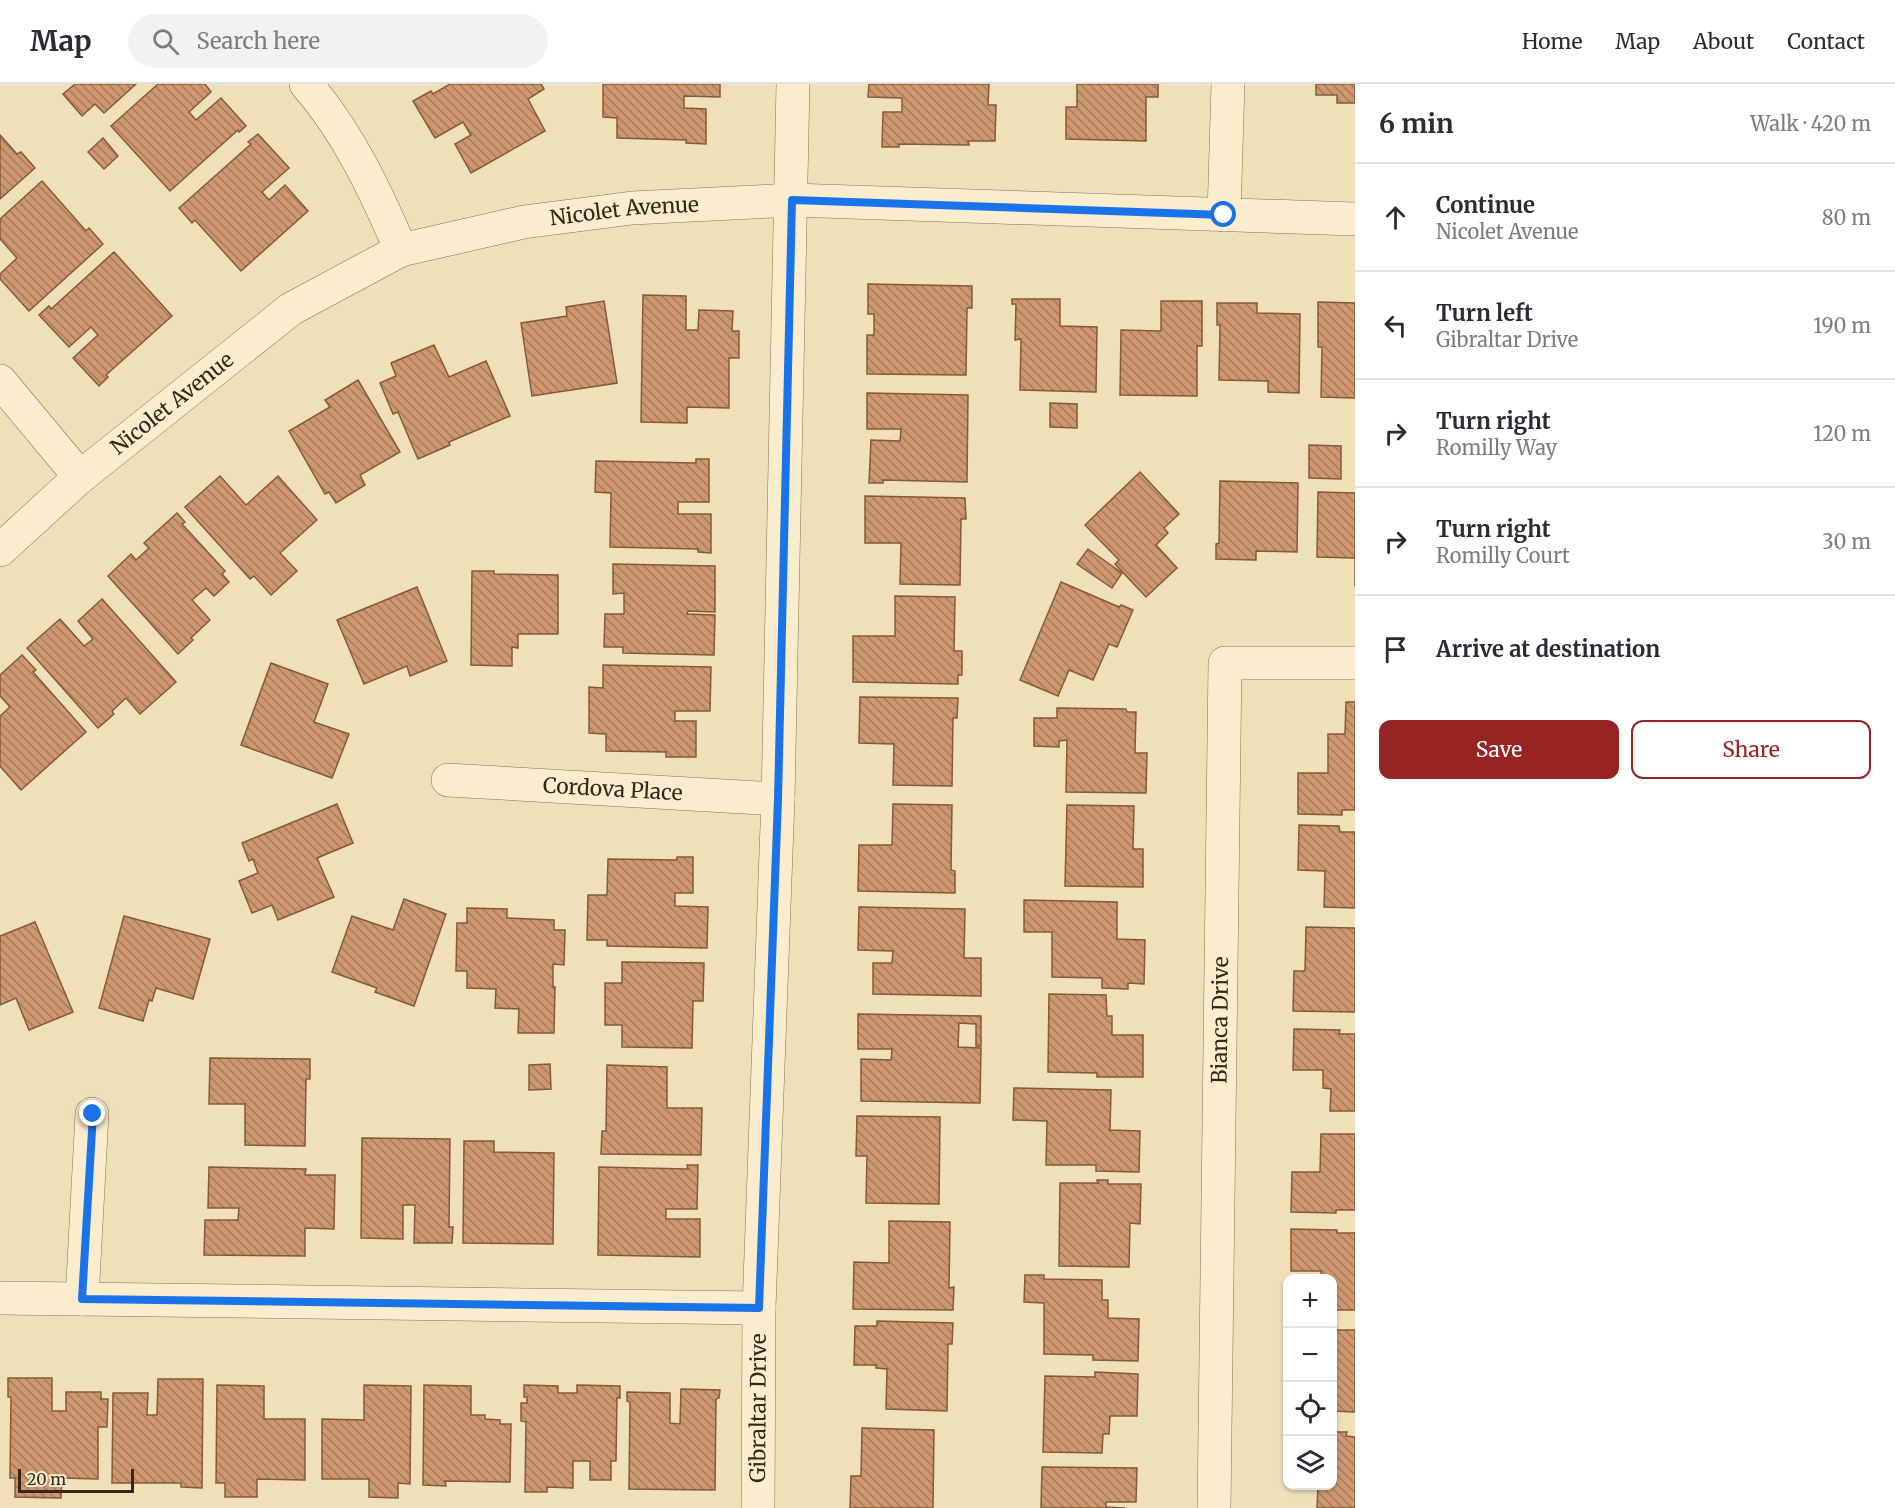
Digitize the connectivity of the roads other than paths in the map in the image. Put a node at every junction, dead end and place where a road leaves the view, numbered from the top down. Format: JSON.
{"nodes":[{"id":1,"x":306,"y":84,"type":"edge"},
{"id":2,"x":793,"y":84,"type":"edge"},
{"id":3,"x":1228,"y":84,"type":"edge"},
{"id":4,"x":792,"y":200,"type":"junction"},
{"id":5,"x":1224,"y":215,"type":"junction"},
{"id":6,"x":1355,"y":219,"type":"edge"},
{"id":7,"x":401,"y":250,"type":"junction"},
{"id":8,"x":0,"y":381,"type":"edge"},
{"id":9,"x":80,"y":477,"type":"junction"},
{"id":10,"x":0,"y":550,"type":"edge"},
{"id":11,"x":1355,"y":663,"type":"edge"},
{"id":12,"x":448,"y":780,"type":"dead end"},
{"id":13,"x":778,"y":799,"type":"junction"},
{"id":14,"x":93,"y":1114,"type":"dead end"},
{"id":15,"x":0,"y":1298,"type":"edge"},
{"id":16,"x":82,"y":1299,"type":"junction"},
{"id":17,"x":759,"y":1308,"type":"junction"},
{"id":18,"x":758,"y":1508,"type":"edge"},
{"id":19,"x":1214,"y":1508,"type":"edge"}],
"edges":[{"from":1,"to":7,"type":"street"},
{"from":2,"to":4,"type":"street","name":"Gibraltar Drive"},
{"from":3,"to":5,"type":"street"},
{"from":4,"to":5,"type":"street","name":"Nicolet Avenue"},
{"from":4,"to":7,"type":"street","name":"Nicolet Avenue"},
{"from":4,"to":13,"type":"street","name":"Gibraltar Drive"},
{"from":5,"to":6,"type":"street","name":"Nicolet Avenue"},
{"from":7,"to":9,"type":"street","name":"Nicolet Avenue"},
{"from":8,"to":9,"type":"street"},
{"from":9,"to":10,"type":"street","name":"Nicolet Avenue"},
{"from":11,"to":19,"type":"street","name":"Bianca Drive"},
{"from":12,"to":13,"type":"street","name":"Cordova Place"},
{"from":13,"to":17,"type":"street","name":"Gibraltar Drive"},
{"from":14,"to":16,"type":"street"},
{"from":15,"to":16,"type":"street"},
{"from":16,"to":17,"type":"street"},
{"from":17,"to":18,"type":"street","name":"Gibraltar Drive"}]}
